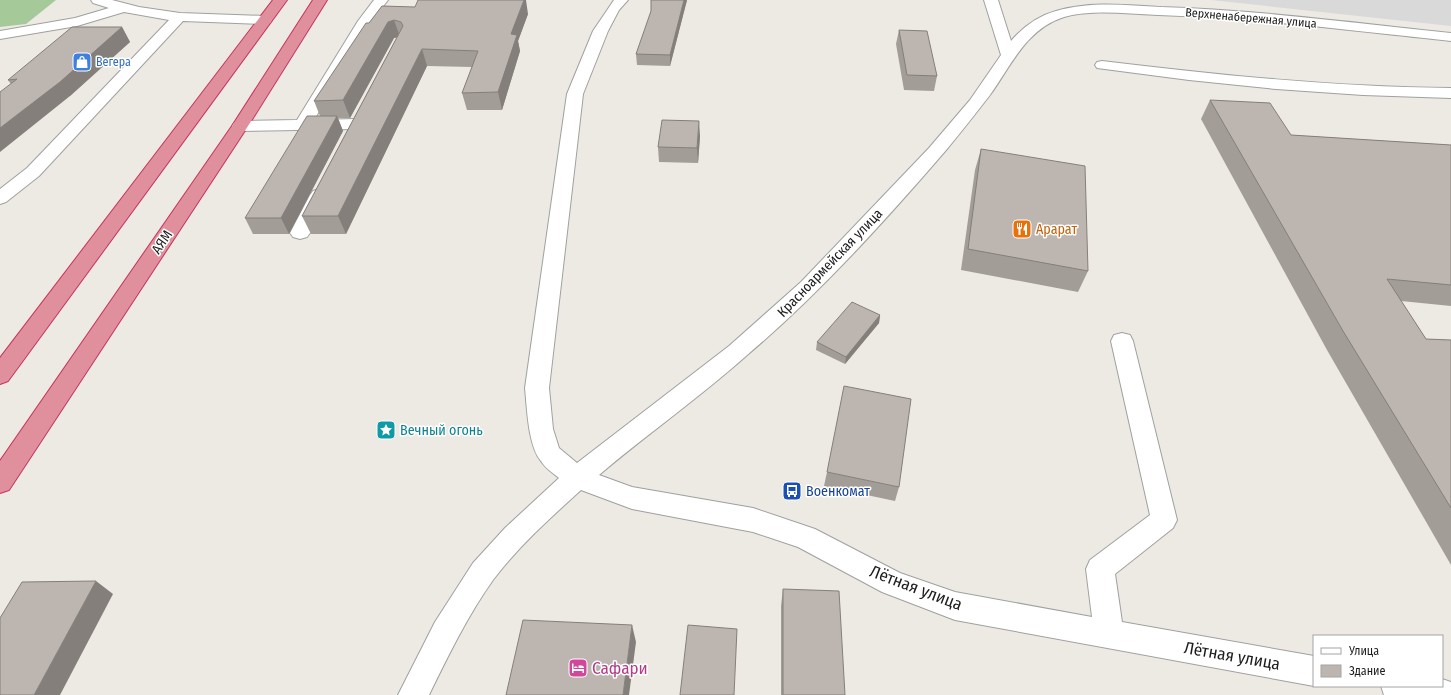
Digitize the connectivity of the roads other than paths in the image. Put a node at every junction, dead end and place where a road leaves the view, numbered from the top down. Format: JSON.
{"nodes":[{"id":1,"x":98,"y":0,"type":"edge"},
{"id":2,"x":280,"y":0,"type":"edge"},
{"id":3,"x":320,"y":0,"type":"edge"},
{"id":4,"x":382,"y":0,"type":"edge"},
{"id":5,"x":622,"y":0,"type":"edge"},
{"id":6,"x":991,"y":0,"type":"edge"},
{"id":7,"x":122,"y":8,"type":"junction"},
{"id":8,"x":1051,"y":17,"type":"joint"},
{"id":9,"x":179,"y":18,"type":"junction"},
{"id":10,"x":265,"y":20,"type":"junction"},
{"id":11,"x":0,"y":35,"type":"edge"},
{"id":12,"x":1451,"y":37,"type":"edge"},
{"id":13,"x":1009,"y":56,"type":"junction"},
{"id":14,"x":1102,"y":65,"type":"dead end"},
{"id":15,"x":1449,"y":97,"type":"edge"},
{"id":16,"x":303,"y":124,"type":"junction"},
{"id":17,"x":357,"y":124,"type":"edge"},
{"id":18,"x":240,"y":126,"type":"junction"},
{"id":19,"x":328,"y":178,"type":"edge"},
{"id":20,"x":0,"y":198,"type":"edge"},
{"id":21,"x":300,"y":233,"type":"dead end"},
{"id":22,"x":1122,"y":341,"type":"dead end"},
{"id":23,"x":0,"y":374,"type":"edge"},
{"id":24,"x":577,"y":478,"type":"junction"},
{"id":25,"x":0,"y":482,"type":"edge"},
{"id":26,"x":1109,"y":634,"type":"junction"},
{"id":27,"x":1313,"y":671,"type":"edge"},
{"id":28,"x":1402,"y":687,"type":"edge"},
{"id":29,"x":412,"y":695,"type":"edge"},
{"id":30,"x":1446,"y":695,"type":"edge"}],
"edges":[{"from":1,"to":7,"type":"street"},
{"from":2,"to":10,"type":"highway"},
{"from":3,"to":18,"type":"highway","name":"АЯМ"},
{"from":4,"to":16,"type":"street"},
{"from":5,"to":24,"type":"street"},
{"from":6,"to":13,"type":"street"},
{"from":7,"to":9,"type":"street"},
{"from":7,"to":11,"type":"street"},
{"from":8,"to":12,"type":"street","name":"Верхненабережная улица"},
{"from":8,"to":13,"type":"street","name":"Красноармейская улица"},
{"from":9,"to":10,"type":"street"},
{"from":9,"to":20,"type":"street"},
{"from":10,"to":23,"type":"highway"},
{"from":13,"to":24,"type":"street","name":"Красноармейская улица"},
{"from":14,"to":15,"type":"street"},
{"from":16,"to":17,"type":"street"},
{"from":16,"to":18,"type":"street"},
{"from":18,"to":25,"type":"highway","name":"АЯМ"},
{"from":19,"to":21,"type":"street"},
{"from":22,"to":26,"type":"street"},
{"from":24,"to":26,"type":"street","name":"Лётная улица"},
{"from":24,"to":29,"type":"street","name":"Красноармейская улица"},
{"from":26,"to":27,"type":"street","name":"Лётная улица"},
{"from":28,"to":30,"type":"street"}]}
